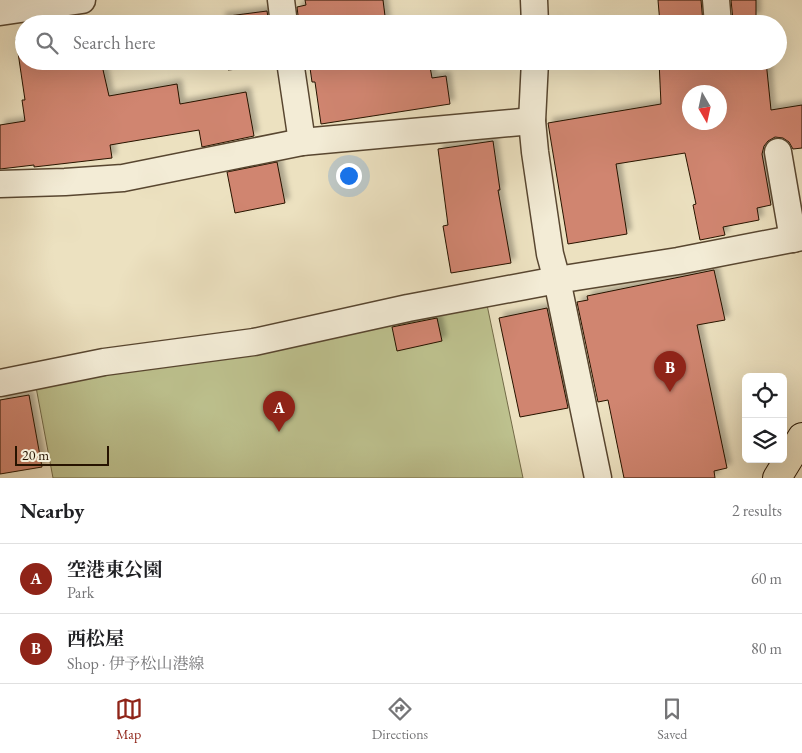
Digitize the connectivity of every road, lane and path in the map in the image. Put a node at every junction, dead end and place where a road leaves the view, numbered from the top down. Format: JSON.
{"nodes":[{"id":1,"x":82,"y":0,"type":"edge"},
{"id":2,"x":281,"y":0,"type":"edge"},
{"id":3,"x":534,"y":0,"type":"edge"},
{"id":4,"x":0,"y":12,"type":"edge"},
{"id":5,"x":283,"y":15,"type":"edge"},
{"id":6,"x":535,"y":15,"type":"edge"},
{"id":7,"x":291,"y":70,"type":"edge"},
{"id":8,"x":535,"y":70,"type":"edge"},
{"id":9,"x":532,"y":121,"type":"junction"},
{"id":10,"x":302,"y":142,"type":"junction"},
{"id":11,"x":778,"y":152,"type":"dead end"},
{"id":12,"x":0,"y":184,"type":"edge"},
{"id":13,"x":797,"y":238,"type":"edge"},
{"id":14,"x":558,"y":280,"type":"junction"},
{"id":15,"x":0,"y":383,"type":"edge"},
{"id":16,"x":802,"y":437,"type":"edge"},
{"id":17,"x":598,"y":478,"type":"edge"},
{"id":18,"x":777,"y":478,"type":"edge"}],
"edges":[{"from":1,"to":4,"type":"street"},
{"from":2,"to":5,"type":"street"},
{"from":3,"to":6,"type":"street"},
{"from":7,"to":10,"type":"street"},
{"from":8,"to":9,"type":"street"},
{"from":9,"to":10,"type":"street"},
{"from":9,"to":14,"type":"street"},
{"from":10,"to":12,"type":"street"},
{"from":11,"to":13,"type":"street"},
{"from":13,"to":14,"type":"street"},
{"from":14,"to":15,"type":"street"},
{"from":14,"to":17,"type":"street"},
{"from":16,"to":18,"type":"main road"}]}
